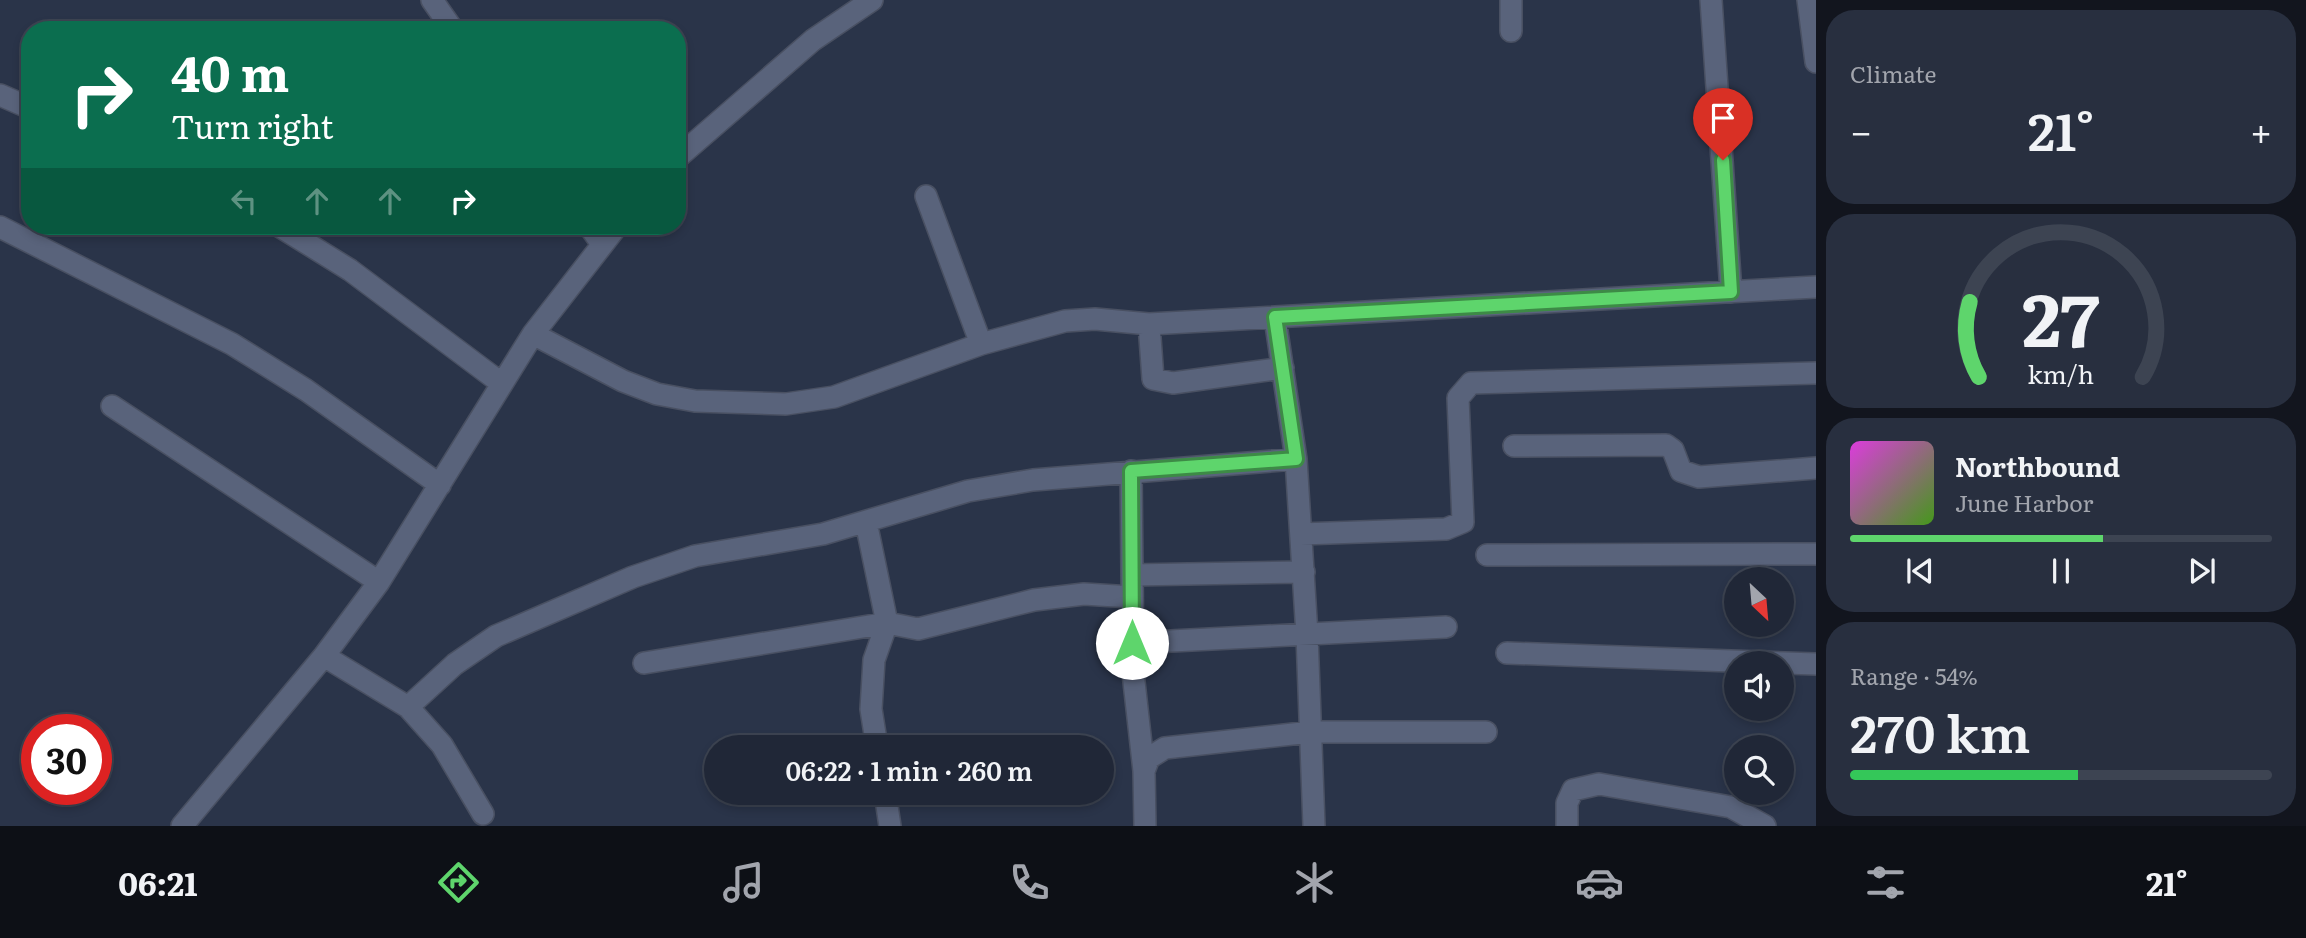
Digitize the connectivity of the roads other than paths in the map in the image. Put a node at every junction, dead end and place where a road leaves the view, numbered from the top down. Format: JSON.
{"nodes":[{"id":1,"x":432,"y":0,"type":"edge"},
{"id":2,"x":872,"y":0,"type":"edge"},
{"id":3,"x":1511,"y":0,"type":"edge"},
{"id":4,"x":1711,"y":0,"type":"edge"},
{"id":5,"x":1808,"y":0,"type":"edge"},
{"id":6,"x":447,"y":21,"type":"edge"},
{"id":7,"x":1511,"y":31,"type":"dead end"},
{"id":8,"x":1816,"y":62,"type":"edge"},
{"id":9,"x":0,"y":95,"type":"edge"},
{"id":10,"x":21,"y":104,"type":"edge"},
{"id":11,"x":686,"y":150,"type":"edge"},
{"id":12,"x":926,"y":196,"type":"dead end"},
{"id":13,"x":0,"y":228,"type":"edge"},
{"id":14,"x":294,"y":235,"type":"edge"},
{"id":15,"x":595,"y":235,"type":"edge"},
{"id":16,"x":609,"y":235,"type":"edge"},
{"id":17,"x":601,"y":244,"type":"junction"},
{"id":18,"x":1816,"y":287,"type":"edge"},
{"id":19,"x":1731,"y":292,"type":"junction"},
{"id":20,"x":1275,"y":317,"type":"junction"},
{"id":21,"x":1149,"y":324,"type":"junction"},
{"id":22,"x":533,"y":334,"type":"junction"},
{"id":23,"x":981,"y":344,"type":"junction"},
{"id":24,"x":1283,"y":368,"type":"junction"},
{"id":25,"x":1816,"y":373,"type":"edge"},
{"id":26,"x":501,"y":383,"type":"junction"},
{"id":27,"x":112,"y":406,"type":"dead end"},
{"id":28,"x":1514,"y":446,"type":"dead end"},
{"id":29,"x":1296,"y":459,"type":"junction"},
{"id":30,"x":1816,"y":468,"type":"edge"},
{"id":31,"x":1131,"y":471,"type":"junction"},
{"id":32,"x":440,"y":485,"type":"junction"},
{"id":33,"x":866,"y":522,"type":"junction"},
{"id":34,"x":1301,"y":534,"type":"junction"},
{"id":35,"x":1816,"y":554,"type":"edge"},
{"id":36,"x":1487,"y":555,"type":"dead end"},
{"id":37,"x":1304,"y":572,"type":"junction"},
{"id":38,"x":1132,"y":575,"type":"junction"},
{"id":39,"x":379,"y":582,"type":"junction"},
{"id":40,"x":1132,"y":597,"type":"junction"},
{"id":41,"x":887,"y":623,"type":"junction"},
{"id":42,"x":1446,"y":627,"type":"dead end"},
{"id":43,"x":1307,"y":635,"type":"junction"},
{"id":44,"x":1132,"y":643,"type":"junction"},
{"id":45,"x":1507,"y":653,"type":"dead end"},
{"id":46,"x":324,"y":656,"type":"junction"},
{"id":47,"x":644,"y":663,"type":"dead end"},
{"id":48,"x":1816,"y":664,"type":"edge"},
{"id":49,"x":408,"y":707,"type":"junction"},
{"id":50,"x":1311,"y":732,"type":"junction"},
{"id":51,"x":1486,"y":732,"type":"dead end"},
{"id":52,"x":875,"y":735,"type":"edge"},
{"id":53,"x":1144,"y":771,"type":"junction"},
{"id":54,"x":887,"y":805,"type":"edge"},
{"id":55,"x":483,"y":814,"type":"dead end"},
{"id":56,"x":182,"y":826,"type":"edge"},
{"id":57,"x":890,"y":826,"type":"edge"},
{"id":58,"x":1145,"y":826,"type":"edge"},
{"id":59,"x":1314,"y":826,"type":"edge"},
{"id":60,"x":1567,"y":826,"type":"edge"},
{"id":61,"x":1765,"y":826,"type":"edge"}],
"edges":[{"from":1,"to":6,"type":"street"},
{"from":2,"to":11,"type":"street"},
{"from":3,"to":7,"type":"street"},
{"from":4,"to":19,"type":"street"},
{"from":5,"to":8,"type":"street"},
{"from":9,"to":10,"type":"street"},
{"from":12,"to":23,"type":"street"},
{"from":13,"to":32,"type":"street"},
{"from":14,"to":26,"type":"street"},
{"from":15,"to":17,"type":"street"},
{"from":16,"to":17,"type":"street"},
{"from":17,"to":22,"type":"street"},
{"from":18,"to":19,"type":"street"},
{"from":19,"to":20,"type":"street"},
{"from":20,"to":21,"type":"street"},
{"from":20,"to":24,"type":"street"},
{"from":21,"to":23,"type":"street"},
{"from":21,"to":24,"type":"street"},
{"from":22,"to":23,"type":"street"},
{"from":22,"to":26,"type":"street"},
{"from":24,"to":29,"type":"street"},
{"from":25,"to":34,"type":"street"},
{"from":26,"to":32,"type":"street"},
{"from":27,"to":39,"type":"street"},
{"from":28,"to":30,"type":"street"},
{"from":29,"to":31,"type":"street"},
{"from":29,"to":34,"type":"street"},
{"from":31,"to":33,"type":"street"},
{"from":31,"to":38,"type":"street"},
{"from":32,"to":39,"type":"street"},
{"from":33,"to":41,"type":"street"},
{"from":33,"to":49,"type":"street"},
{"from":34,"to":37,"type":"street"},
{"from":35,"to":36,"type":"street"},
{"from":37,"to":38,"type":"street"},
{"from":37,"to":43,"type":"street"},
{"from":38,"to":40,"type":"street"},
{"from":39,"to":46,"type":"street"},
{"from":40,"to":41,"type":"street"},
{"from":40,"to":44,"type":"street"},
{"from":41,"to":47,"type":"street"},
{"from":41,"to":52,"type":"street"},
{"from":42,"to":43,"type":"street"},
{"from":43,"to":44,"type":"street"},
{"from":43,"to":50,"type":"street"},
{"from":44,"to":53,"type":"street"},
{"from":45,"to":48,"type":"street"},
{"from":46,"to":49,"type":"street"},
{"from":46,"to":56,"type":"street"},
{"from":49,"to":55,"type":"street"},
{"from":50,"to":51,"type":"street"},
{"from":50,"to":53,"type":"street"},
{"from":50,"to":59,"type":"street"},
{"from":53,"to":58,"type":"street"},
{"from":54,"to":57,"type":"street"},
{"from":60,"to":61,"type":"street"}]}
